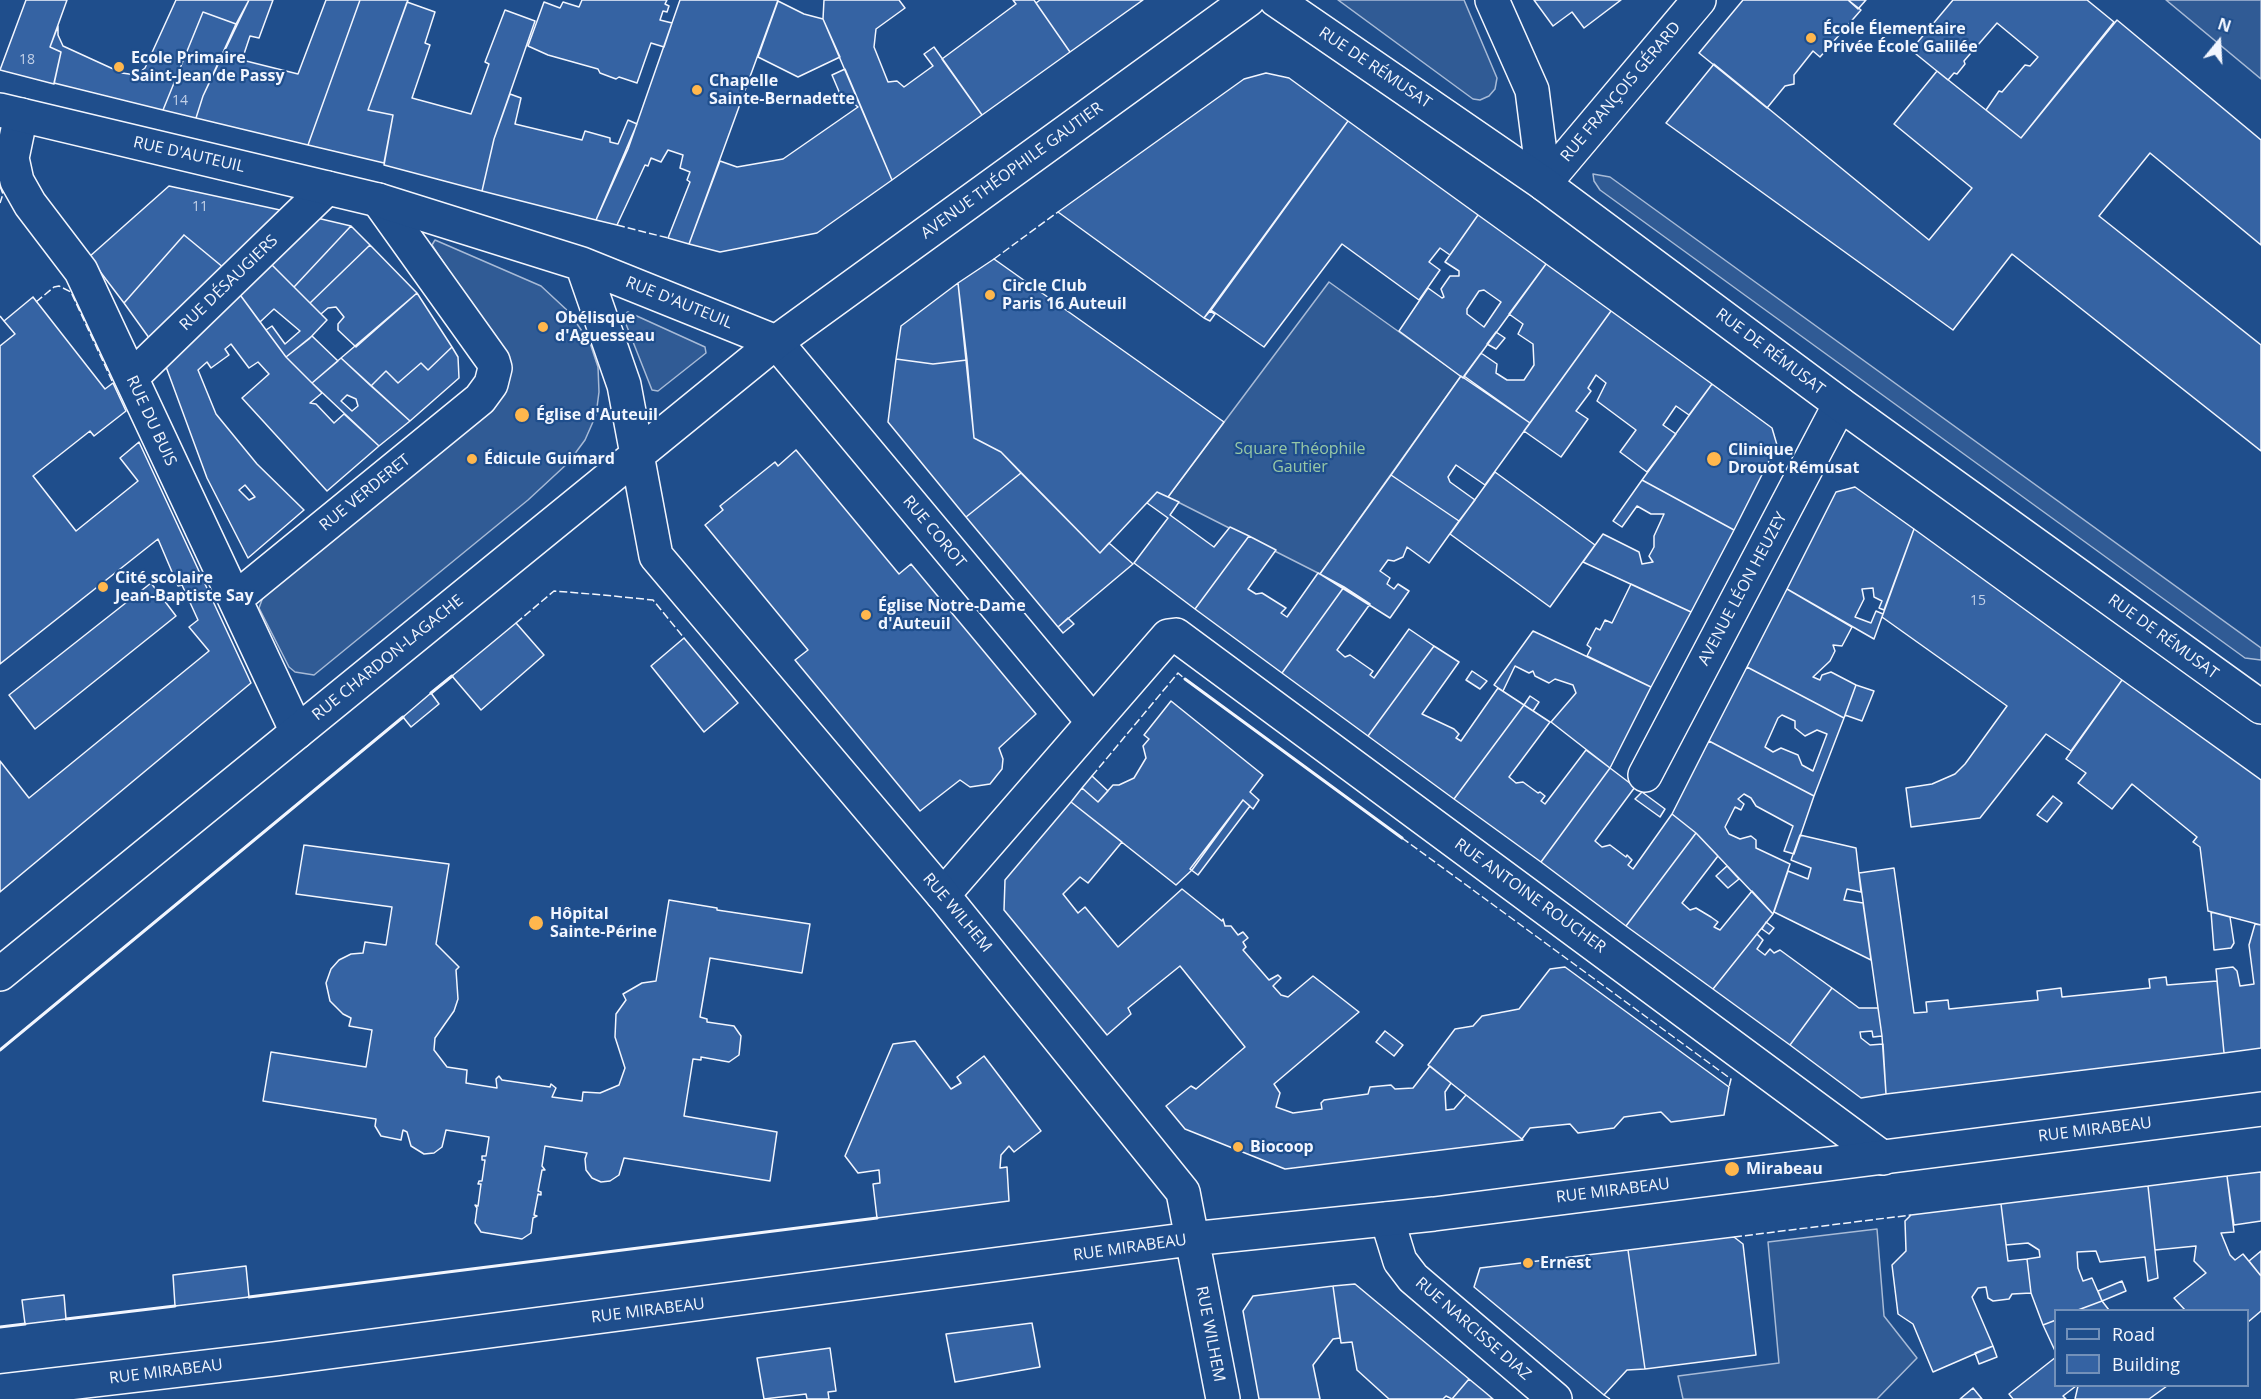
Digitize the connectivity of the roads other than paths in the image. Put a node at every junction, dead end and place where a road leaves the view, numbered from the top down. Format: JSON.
{"nodes":[{"id":1,"x":1248,"y":0,"type":"edge"},
{"id":2,"x":1276,"y":0,"type":"edge"},
{"id":3,"x":1492,"y":0,"type":"edge"},
{"id":4,"x":1699,"y":0,"type":"edge"},
{"id":5,"x":10,"y":113,"type":"edge"},
{"id":6,"x":1544,"y":184,"type":"junction"},
{"id":7,"x":327,"y":188,"type":"junction"},
{"id":8,"x":378,"y":200,"type":"junction"},
{"id":9,"x":582,"y":264,"type":"junction"},
{"id":10,"x":776,"y":342,"type":"junction"},
{"id":11,"x":131,"y":378,"type":"junction"},
{"id":12,"x":1840,"y":404,"type":"junction"},
{"id":13,"x":637,"y":454,"type":"junction"},
{"id":14,"x":235,"y":599,"type":"junction"},
{"id":15,"x":2261,"y":707,"type":"edge"},
{"id":16,"x":1093,"y":722,"type":"junction"},
{"id":17,"x":297,"y":732,"type":"junction"},
{"id":18,"x":1645,"y":775,"type":"dead end"},
{"id":19,"x":943,"y":895,"type":"junction"},
{"id":20,"x":0,"y":974,"type":"edge"},
{"id":21,"x":2261,"y":1109,"type":"edge"},
{"id":22,"x":1883,"y":1158,"type":"junction"},
{"id":23,"x":1387,"y":1219,"type":"junction"},
{"id":24,"x":1191,"y":1239,"type":"junction"},
{"id":25,"x":0,"y":1391,"type":"edge"},
{"id":26,"x":1223,"y":1399,"type":"edge"},
{"id":27,"x":1555,"y":1399,"type":"edge"}],
"edges":[{"from":1,"to":10,"type":"street","name":"AVENUE THÉOPHILE GAUTIER"},
{"from":2,"to":6,"type":"street","name":"RUE DE RÉMUSAT"},
{"from":3,"to":6,"type":"street"},
{"from":4,"to":6,"type":"street","name":"RUE FRANÇOIS GÉRARD"},
{"from":5,"to":7,"type":"street","name":"RUE D'AUTEUIL"},
{"from":5,"to":11,"type":"street","name":"RUE DU BUIS"},
{"from":6,"to":12,"type":"street","name":"RUE DE RÉMUSAT"},
{"from":7,"to":8,"type":"street","name":"RUE D'AUTEUIL"},
{"from":7,"to":11,"type":"street","name":"RUE DÉSAUGIERS"},
{"from":8,"to":9,"type":"street","name":"RUE D'AUTEUIL"},
{"from":8,"to":14,"type":"street","name":"RUE VERDERET"},
{"from":9,"to":10,"type":"street","name":"RUE D'AUTEUIL"},
{"from":9,"to":13,"type":"street"},
{"from":10,"to":13,"type":"street","name":"RUE CHARDON-LAGACHE"},
{"from":10,"to":16,"type":"street","name":"RUE COROT"},
{"from":11,"to":14,"type":"street","name":"RUE DU BUIS"},
{"from":12,"to":15,"type":"street","name":"RUE DE RÉMUSAT"},
{"from":12,"to":18,"type":"street","name":"AVENUE LÉON HEUZEY"},
{"from":13,"to":17,"type":"street","name":"RUE CHARDON-LAGACHE"},
{"from":13,"to":19,"type":"street","name":"RUE WILHEM"},
{"from":14,"to":17,"type":"street","name":"RUE DU BUIS"},
{"from":16,"to":19,"type":"street"},
{"from":16,"to":22,"type":"street","name":"RUE ANTOINE ROUCHER"},
{"from":17,"to":20,"type":"street","name":"RUE CHARDON-LAGACHE"},
{"from":19,"to":24,"type":"street","name":"RUE WILHEM"},
{"from":21,"to":22,"type":"street","name":"RUE MIRABEAU"},
{"from":22,"to":23,"type":"street","name":"RUE MIRABEAU"},
{"from":23,"to":24,"type":"street","name":"RUE MIRABEAU"},
{"from":23,"to":27,"type":"street","name":"RUE NARCISSE DIAZ"},
{"from":24,"to":25,"type":"street","name":"RUE MIRABEAU"},
{"from":24,"to":26,"type":"street","name":"RUE WILHEM"}]}
